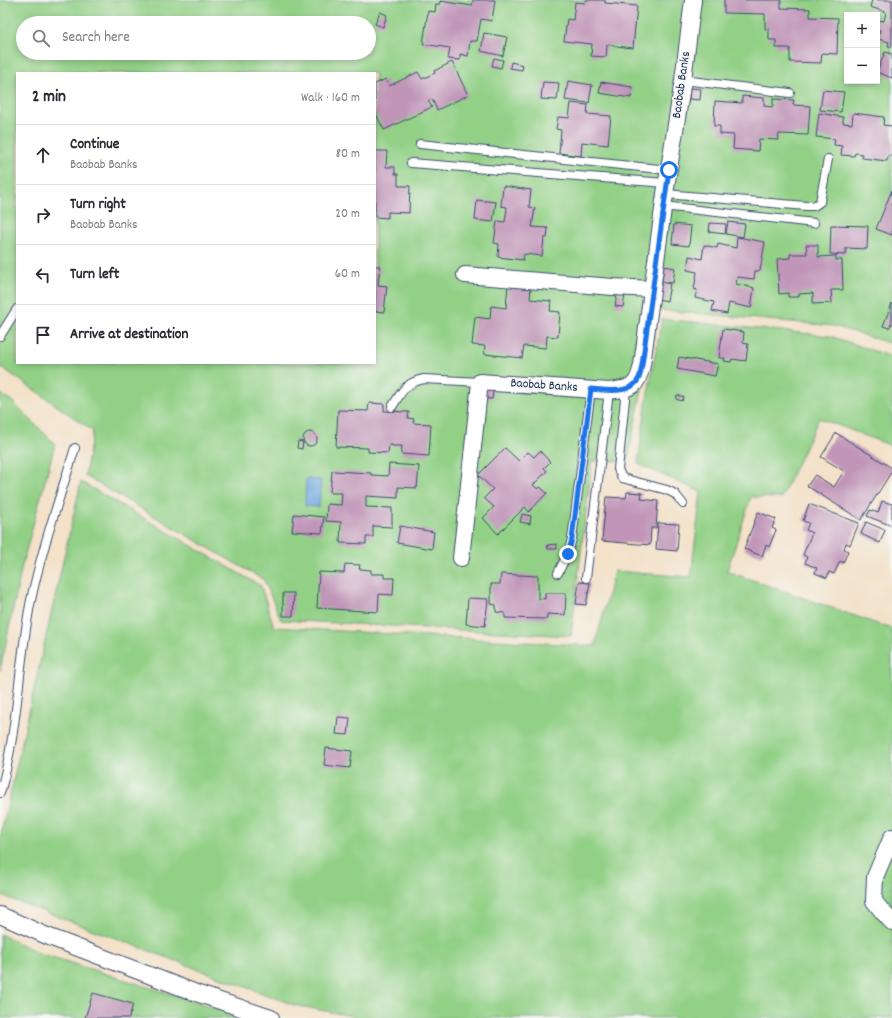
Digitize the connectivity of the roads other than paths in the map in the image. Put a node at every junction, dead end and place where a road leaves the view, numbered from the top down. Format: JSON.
{"nodes":[{"id":1,"x":693,"y":0,"type":"edge"},
{"id":2,"x":683,"y":80,"type":"junction"},
{"id":3,"x":790,"y":93,"type":"dead end"},
{"id":4,"x":420,"y":144,"type":"dead end"},
{"id":5,"x":828,"y":159,"type":"dead end"},
{"id":6,"x":411,"y":163,"type":"dead end"},
{"id":7,"x":666,"y":188,"type":"junction"},
{"id":8,"x":814,"y":223,"type":"dead end"},
{"id":9,"x":465,"y":275,"type":"dead end"},
{"id":10,"x":652,"y":289,"type":"junction"},
{"id":11,"x":16,"y":311,"type":"edge"},
{"id":12,"x":0,"y":336,"type":"edge"},
{"id":13,"x":480,"y":382,"type":"junction"},
{"id":14,"x":591,"y":389,"type":"junction"},
{"id":15,"x":626,"y":389,"type":"junction"},
{"id":16,"x":608,"y":391,"type":"junction"},
{"id":17,"x":392,"y":407,"type":"dead end"},
{"id":18,"x":75,"y":448,"type":"dead end"},
{"id":19,"x":683,"y":504,"type":"dead end"},
{"id":20,"x":461,"y":558,"type":"dead end"},
{"id":21,"x":558,"y":573,"type":"dead end"},
{"id":22,"x":586,"y":578,"type":"dead end"},
{"id":23,"x":0,"y":793,"type":"edge"},
{"id":24,"x":892,"y":837,"type":"edge"},
{"id":25,"x":1,"y":918,"type":"edge"},
{"id":26,"x":892,"y":922,"type":"edge"},
{"id":27,"x":271,"y":1018,"type":"edge"}],
"edges":[{"from":1,"to":2,"type":"street","name":"Baobab Banks"},
{"from":2,"to":3,"type":"lane"},
{"from":2,"to":7,"type":"street","name":"Baobab Banks"},
{"from":4,"to":7,"type":"lane"},
{"from":5,"to":7,"type":"lane"},
{"from":6,"to":7,"type":"lane"},
{"from":7,"to":8,"type":"lane"},
{"from":7,"to":10,"type":"street","name":"Baobab Banks"},
{"from":9,"to":10,"type":"street"},
{"from":10,"to":15,"type":"street","name":"Baobab Banks"},
{"from":11,"to":12,"type":"lane"},
{"from":13,"to":14,"type":"street","name":"Baobab Banks"},
{"from":13,"to":17,"type":"lane"},
{"from":13,"to":20,"type":"street"},
{"from":14,"to":16,"type":"street","name":"Baobab Banks"},
{"from":14,"to":21,"type":"lane"},
{"from":15,"to":16,"type":"street","name":"Baobab Banks"},
{"from":15,"to":19,"type":"lane"},
{"from":16,"to":22,"type":"lane"},
{"from":18,"to":23,"type":"lane"},
{"from":24,"to":26,"type":"street"},
{"from":25,"to":27,"type":"street"}]}
